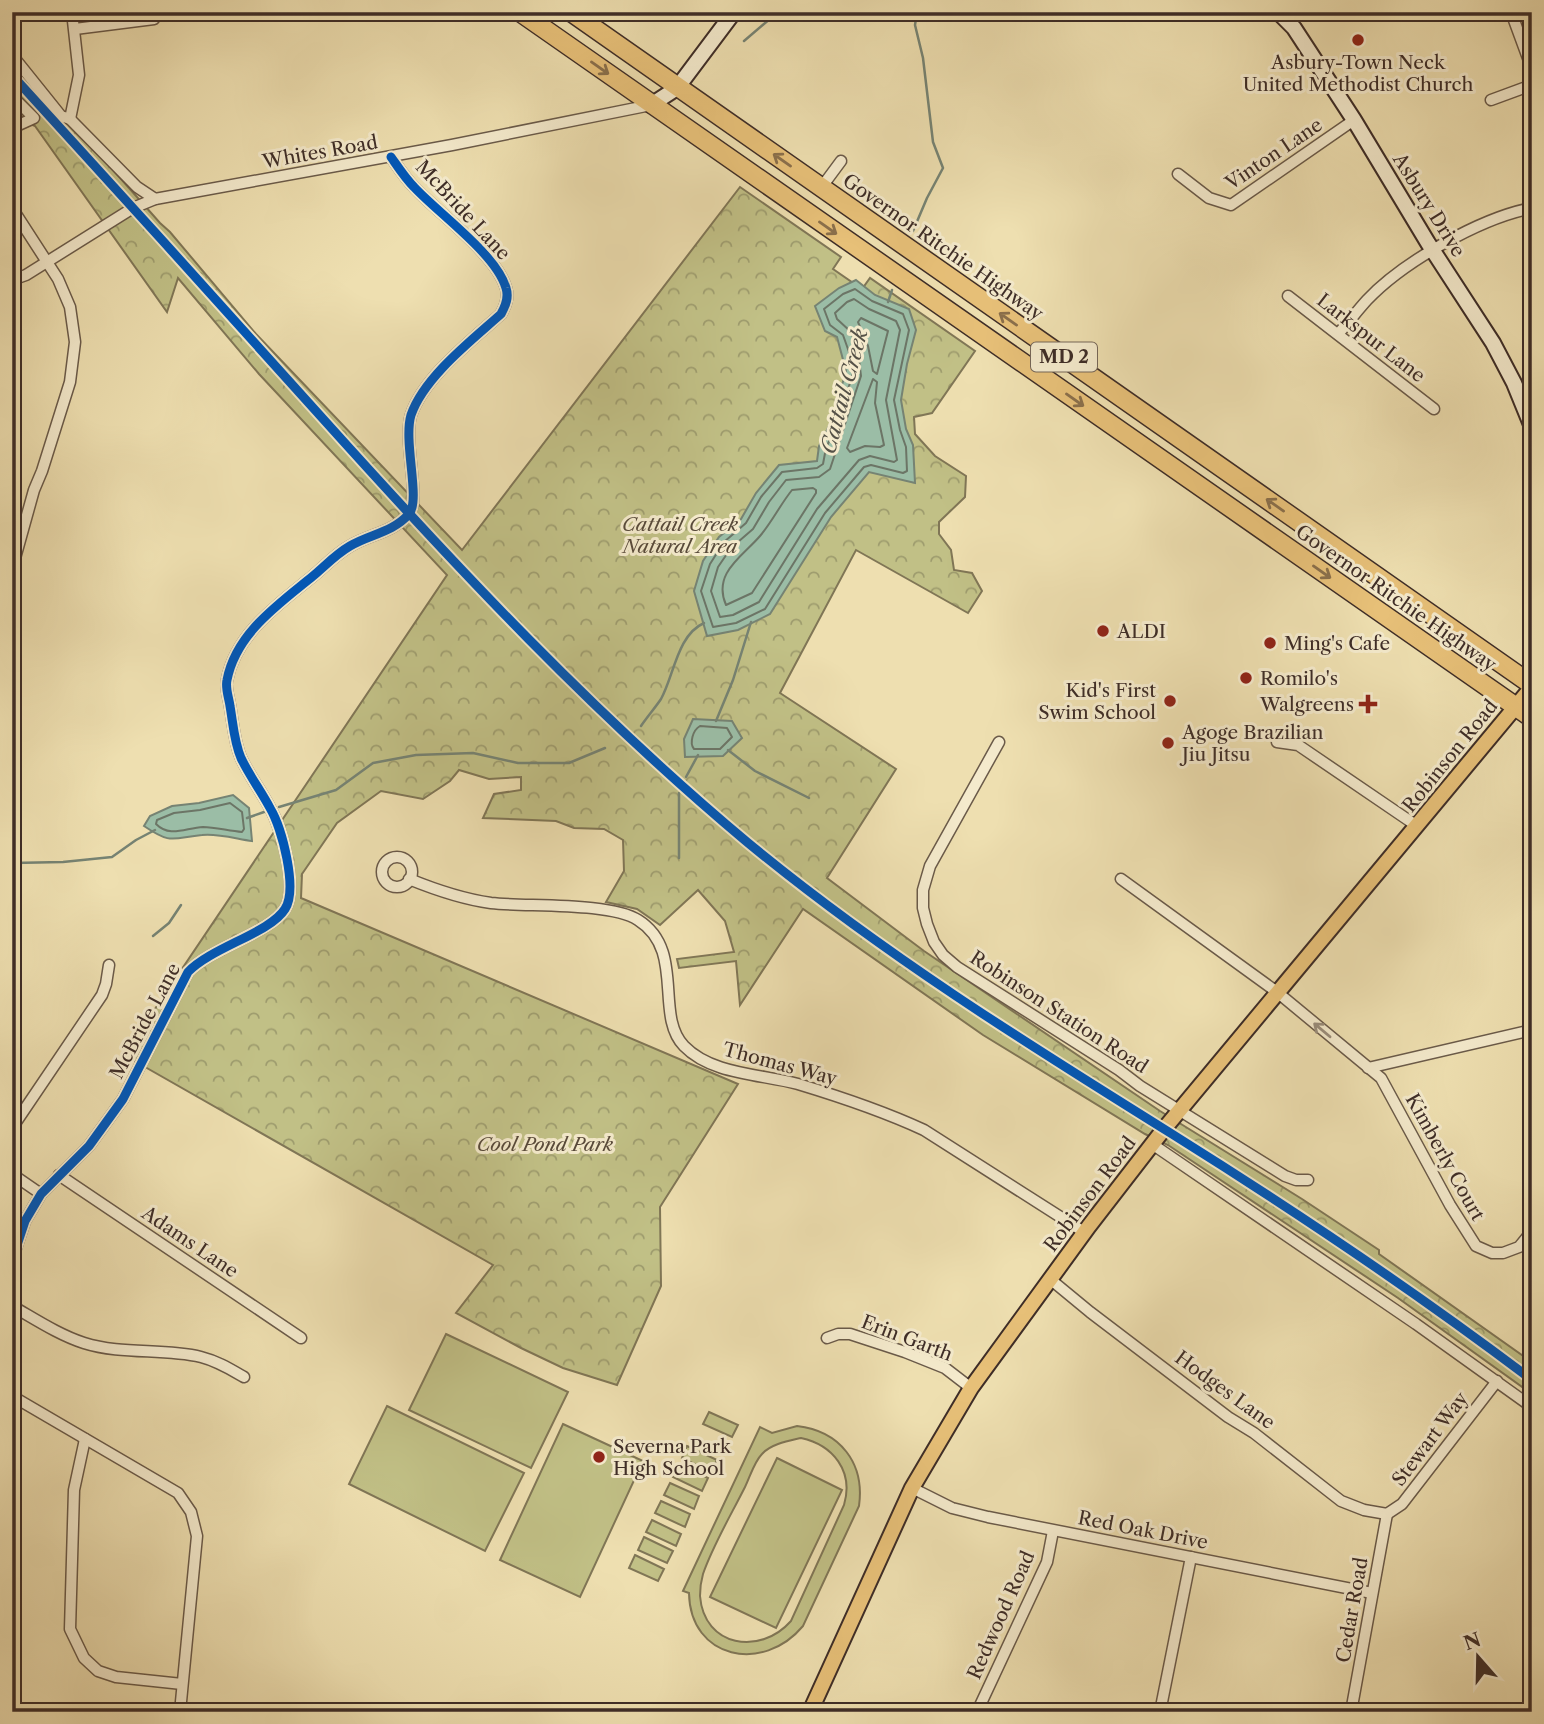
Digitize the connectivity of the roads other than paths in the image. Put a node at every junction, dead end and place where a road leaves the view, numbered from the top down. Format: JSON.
{"nodes":[{"id":1,"x":72,"y":12,"type":"edge"},
{"id":2,"x":520,"y":12,"type":"edge"},
{"id":3,"x":571,"y":12,"type":"edge"},
{"id":4,"x":734,"y":12,"type":"edge"},
{"id":5,"x":1278,"y":12,"type":"edge"},
{"id":6,"x":1511,"y":12,"type":"edge"},
{"id":7,"x":154,"y":19,"type":"dead end"},
{"id":8,"x":75,"y":29,"type":"junction"},
{"id":9,"x":12,"y":55,"type":"edge"},
{"id":10,"x":1532,"y":69,"type":"edge"},
{"id":11,"x":1532,"y":85,"type":"edge"},
{"id":12,"x":677,"y":88,"type":"junction"},
{"id":13,"x":12,"y":96,"type":"edge"},
{"id":14,"x":1491,"y":100,"type":"dead end"},
{"id":15,"x":651,"y":105,"type":"junction"},
{"id":16,"x":66,"y":117,"type":"junction"},
{"id":17,"x":1354,"y":120,"type":"junction"},
{"id":18,"x":12,"y":128,"type":"edge"},
{"id":19,"x":391,"y":157,"type":"junction"},
{"id":20,"x":841,"y":161,"type":"dead end"},
{"id":21,"x":1178,"y":174,"type":"dead end"},
{"id":22,"x":821,"y":188,"type":"junction"},
{"id":23,"x":155,"y":199,"type":"junction"},
{"id":24,"x":1532,"y":208,"type":"edge"},
{"id":25,"x":14,"y":211,"type":"dead end"},
{"id":26,"x":1434,"y":251,"type":"junction"},
{"id":27,"x":48,"y":262,"type":"junction"},
{"id":28,"x":12,"y":280,"type":"edge"},
{"id":29,"x":1288,"y":296,"type":"dead end"},
{"id":30,"x":1338,"y":334,"type":"junction"},
{"id":31,"x":1434,"y":409,"type":"dead end"},
{"id":32,"x":1532,"y":427,"type":"edge"},
{"id":33,"x":12,"y":569,"type":"edge"},
{"id":34,"x":1532,"y":686,"type":"edge"},
{"id":35,"x":1515,"y":706,"type":"junction"},
{"id":36,"x":1532,"y":718,"type":"edge"},
{"id":37,"x":999,"y":742,"type":"dead end"},
{"id":38,"x":1277,"y":742,"type":"dead end"},
{"id":39,"x":1417,"y":826,"type":"junction"},
{"id":40,"x":409,"y":879,"type":"dead end"},
{"id":41,"x":1122,"y":879,"type":"dead end"},
{"id":42,"x":108,"y":965,"type":"dead end"},
{"id":43,"x":1276,"y":992,"type":"junction"},
{"id":44,"x":1532,"y":1030,"type":"edge"},
{"id":45,"x":1368,"y":1068,"type":"junction"},
{"id":46,"x":1180,"y":1109,"type":"junction"},
{"id":47,"x":12,"y":1128,"type":"edge"},
{"id":48,"x":1152,"y":1144,"type":"junction"},
{"id":49,"x":12,"y":1174,"type":"edge"},
{"id":50,"x":59,"y":1175,"type":"junction"},
{"id":51,"x":1308,"y":1180,"type":"dead end"},
{"id":52,"x":41,"y":1194,"type":"junction"},
{"id":53,"x":1532,"y":1231,"type":"edge"},
{"id":54,"x":1084,"y":1232,"type":"junction"},
{"id":55,"x":12,"y":1260,"type":"edge"},
{"id":56,"x":1050,"y":1279,"type":"junction"},
{"id":57,"x":12,"y":1306,"type":"edge"},
{"id":58,"x":301,"y":1338,"type":"dead end"},
{"id":59,"x":827,"y":1338,"type":"dead end"},
{"id":60,"x":244,"y":1377,"type":"dead end"},
{"id":61,"x":1496,"y":1381,"type":"junction"},
{"id":62,"x":971,"y":1388,"type":"junction"},
{"id":63,"x":12,"y":1396,"type":"edge"},
{"id":64,"x":1532,"y":1407,"type":"edge"},
{"id":65,"x":85,"y":1439,"type":"junction"},
{"id":66,"x":912,"y":1488,"type":"junction"},
{"id":67,"x":1387,"y":1514,"type":"junction"},
{"id":68,"x":1053,"y":1531,"type":"junction"},
{"id":69,"x":1191,"y":1557,"type":"junction"},
{"id":70,"x":1372,"y":1592,"type":"junction"},
{"id":71,"x":182,"y":1684,"type":"junction"},
{"id":72,"x":180,"y":1712,"type":"edge"},
{"id":73,"x":810,"y":1712,"type":"edge"},
{"id":74,"x":977,"y":1712,"type":"edge"},
{"id":75,"x":1160,"y":1712,"type":"edge"},
{"id":76,"x":1352,"y":1712,"type":"edge"}],
"edges":[{"from":1,"to":8,"type":"street"},
{"from":2,"to":15,"type":"highway","number":"MD 2","one_way":true},
{"from":3,"to":12,"type":"highway","name":"Governor Ritchie Highway","number":"MD 2"},
{"from":4,"to":12,"type":"street"},
{"from":5,"to":17,"type":"street","name":"Asbury Drive"},
{"from":6,"to":10,"type":"street"},
{"from":7,"to":8,"type":"street"},
{"from":8,"to":16,"type":"street"},
{"from":9,"to":16,"type":"street"},
{"from":11,"to":14,"type":"street"},
{"from":12,"to":15,"type":"street"},
{"from":22,"to":12,"type":"highway","name":"Governor Ritchie Highway","number":"MD 2","one_way":true},
{"from":13,"to":18,"type":"street"},
{"from":15,"to":19,"type":"street","name":"Whites Road"},
{"from":15,"to":35,"type":"highway","name":"Governor Ritchie Highway","number":"MD 2","one_way":true},
{"from":16,"to":23,"type":"street"},
{"from":17,"to":21,"type":"street","name":"Vinton Lane"},
{"from":17,"to":26,"type":"street","name":"Asbury Drive"},
{"from":19,"to":23,"type":"street","name":"Whites Road"},
{"from":19,"to":50,"type":"street","name":"McBride Lane"},
{"from":20,"to":22,"type":"street"},
{"from":34,"to":22,"type":"highway","name":"Governor Ritchie Highway","number":"MD 2","one_way":true},
{"from":23,"to":27,"type":"street","name":"Whites Road"},
{"from":24,"to":26,"type":"street"},
{"from":25,"to":27,"type":"street"},
{"from":26,"to":30,"type":"street"},
{"from":26,"to":32,"type":"street","name":"Asbury Drive"},
{"from":27,"to":28,"type":"street","name":"Whites Road"},
{"from":27,"to":33,"type":"street"},
{"from":29,"to":30,"type":"street","name":"Larkspur Lane"},
{"from":30,"to":31,"type":"street","name":"Larkspur Lane"},
{"from":34,"to":35,"type":"main road","name":"Robinson Road"},
{"from":35,"to":36,"type":"highway","name":"Governor Ritchie Highway","number":"MD 2"},
{"from":35,"to":39,"type":"main road","name":"Robinson Road"},
{"from":37,"to":46,"type":"street","name":"Robinson Station Road"},
{"from":38,"to":39,"type":"street"},
{"from":39,"to":43,"type":"main road","name":"Robinson Road"},
{"from":40,"to":54,"type":"street","name":"Thomas Way"},
{"from":41,"to":43,"type":"street"},
{"from":42,"to":47,"type":"street"},
{"from":45,"to":43,"type":"street","one_way":true},
{"from":43,"to":46,"type":"main road","name":"Robinson Road"},
{"from":44,"to":45,"type":"street"},
{"from":45,"to":53,"type":"street","name":"Kimberly Court"},
{"from":46,"to":48,"type":"main road","name":"Robinson Road"},
{"from":46,"to":51,"type":"street","name":"Robinson Station Road"},
{"from":48,"to":54,"type":"main road","name":"Robinson Road"},
{"from":48,"to":61,"type":"street"},
{"from":49,"to":52,"type":"street"},
{"from":50,"to":52,"type":"street","name":"McBride Lane"},
{"from":50,"to":58,"type":"street","name":"Adams Lane"},
{"from":52,"to":55,"type":"street","name":"McBride Lane"},
{"from":54,"to":56,"type":"main road","name":"Robinson Road"},
{"from":56,"to":62,"type":"main road","name":"Robinson Road"},
{"from":56,"to":67,"type":"street","name":"Hodges Lane"},
{"from":57,"to":60,"type":"street"},
{"from":59,"to":62,"type":"street","name":"Erin Garth"},
{"from":61,"to":64,"type":"street"},
{"from":61,"to":67,"type":"street","name":"Stewart Way"},
{"from":62,"to":66,"type":"main road","name":"Robinson Road"},
{"from":63,"to":65,"type":"street"},
{"from":65,"to":71,"type":"street"},
{"from":65,"to":71,"type":"street"},
{"from":66,"to":68,"type":"street","name":"Red Oak Drive"},
{"from":66,"to":73,"type":"main road","name":"Robinson Road"},
{"from":67,"to":70,"type":"street","name":"Cedar Road"},
{"from":68,"to":69,"type":"street","name":"Red Oak Drive"},
{"from":68,"to":74,"type":"street","name":"Redwood Road"},
{"from":69,"to":70,"type":"street","name":"Red Oak Drive"},
{"from":69,"to":75,"type":"street"},
{"from":70,"to":76,"type":"street","name":"Cedar Road"},
{"from":71,"to":72,"type":"street"}]}
